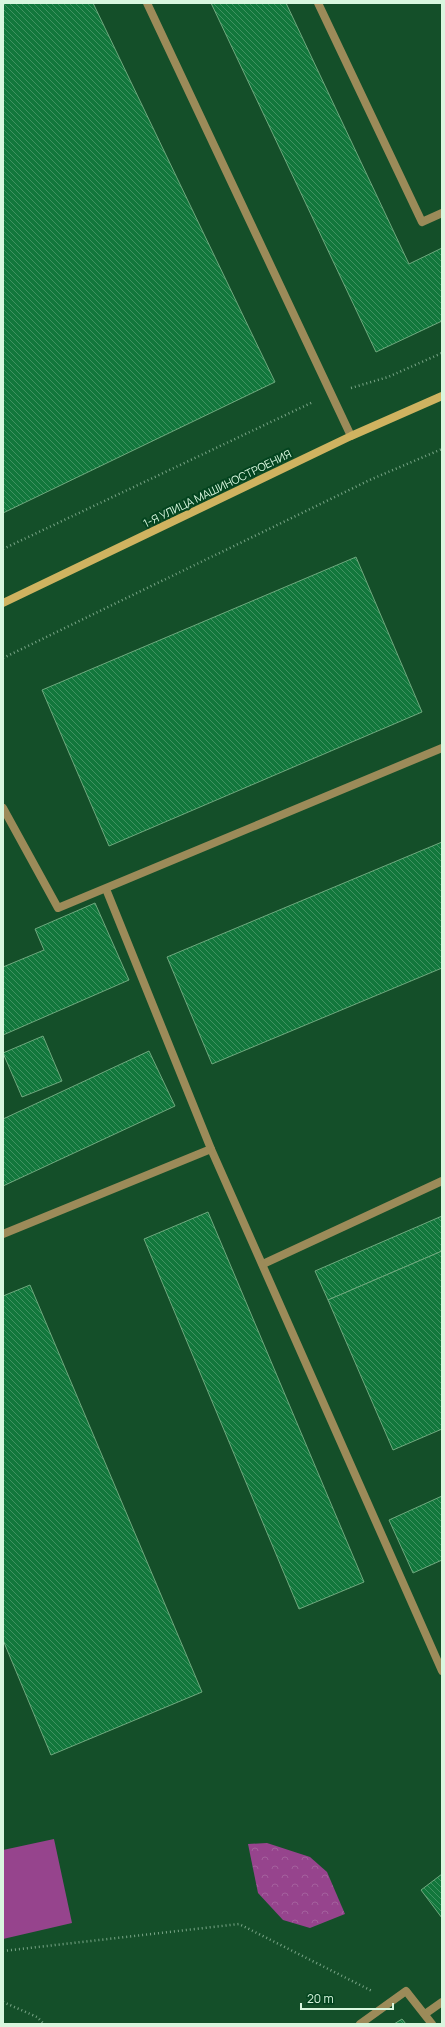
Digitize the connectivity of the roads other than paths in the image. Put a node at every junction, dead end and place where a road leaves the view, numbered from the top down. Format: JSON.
{"nodes":[{"id":1,"x":147,"y":3,"type":"edge"},
{"id":2,"x":318,"y":3,"type":"edge"},
{"id":3,"x":442,"y":214,"type":"edge"},
{"id":4,"x":442,"y":396,"type":"edge"},
{"id":5,"x":351,"y":436,"type":"junction"},
{"id":6,"x":3,"y":603,"type":"edge"},
{"id":7,"x":442,"y":748,"type":"edge"},
{"id":8,"x":3,"y":808,"type":"edge"},
{"id":9,"x":106,"y":889,"type":"junction"},
{"id":10,"x":211,"y":1149,"type":"junction"},
{"id":11,"x":442,"y":1182,"type":"edge"},
{"id":12,"x":3,"y":1234,"type":"edge"},
{"id":13,"x":263,"y":1264,"type":"junction"},
{"id":14,"x":442,"y":1671,"type":"edge"},
{"id":15,"x":442,"y":2002,"type":"edge"},
{"id":16,"x":425,"y":2014,"type":"junction"},
{"id":17,"x":360,"y":2024,"type":"edge"},
{"id":18,"x":432,"y":2024,"type":"edge"}],
"edges":[{"from":1,"to":5,"type":"lane"},
{"from":2,"to":3,"type":"lane"},
{"from":4,"to":5,"type":"street","name":"1-Я УЛИЦА МАШИНОСТРОЕНИЯ"},
{"from":5,"to":6,"type":"street","name":"1-Я УЛИЦА МАШИНОСТРОЕНИЯ"},
{"from":7,"to":9,"type":"lane"},
{"from":8,"to":9,"type":"lane"},
{"from":9,"to":10,"type":"lane"},
{"from":10,"to":12,"type":"lane"},
{"from":10,"to":13,"type":"lane"},
{"from":11,"to":13,"type":"lane"},
{"from":13,"to":14,"type":"lane"},
{"from":15,"to":16,"type":"lane"},
{"from":16,"to":17,"type":"lane"},
{"from":16,"to":18,"type":"lane"}]}
